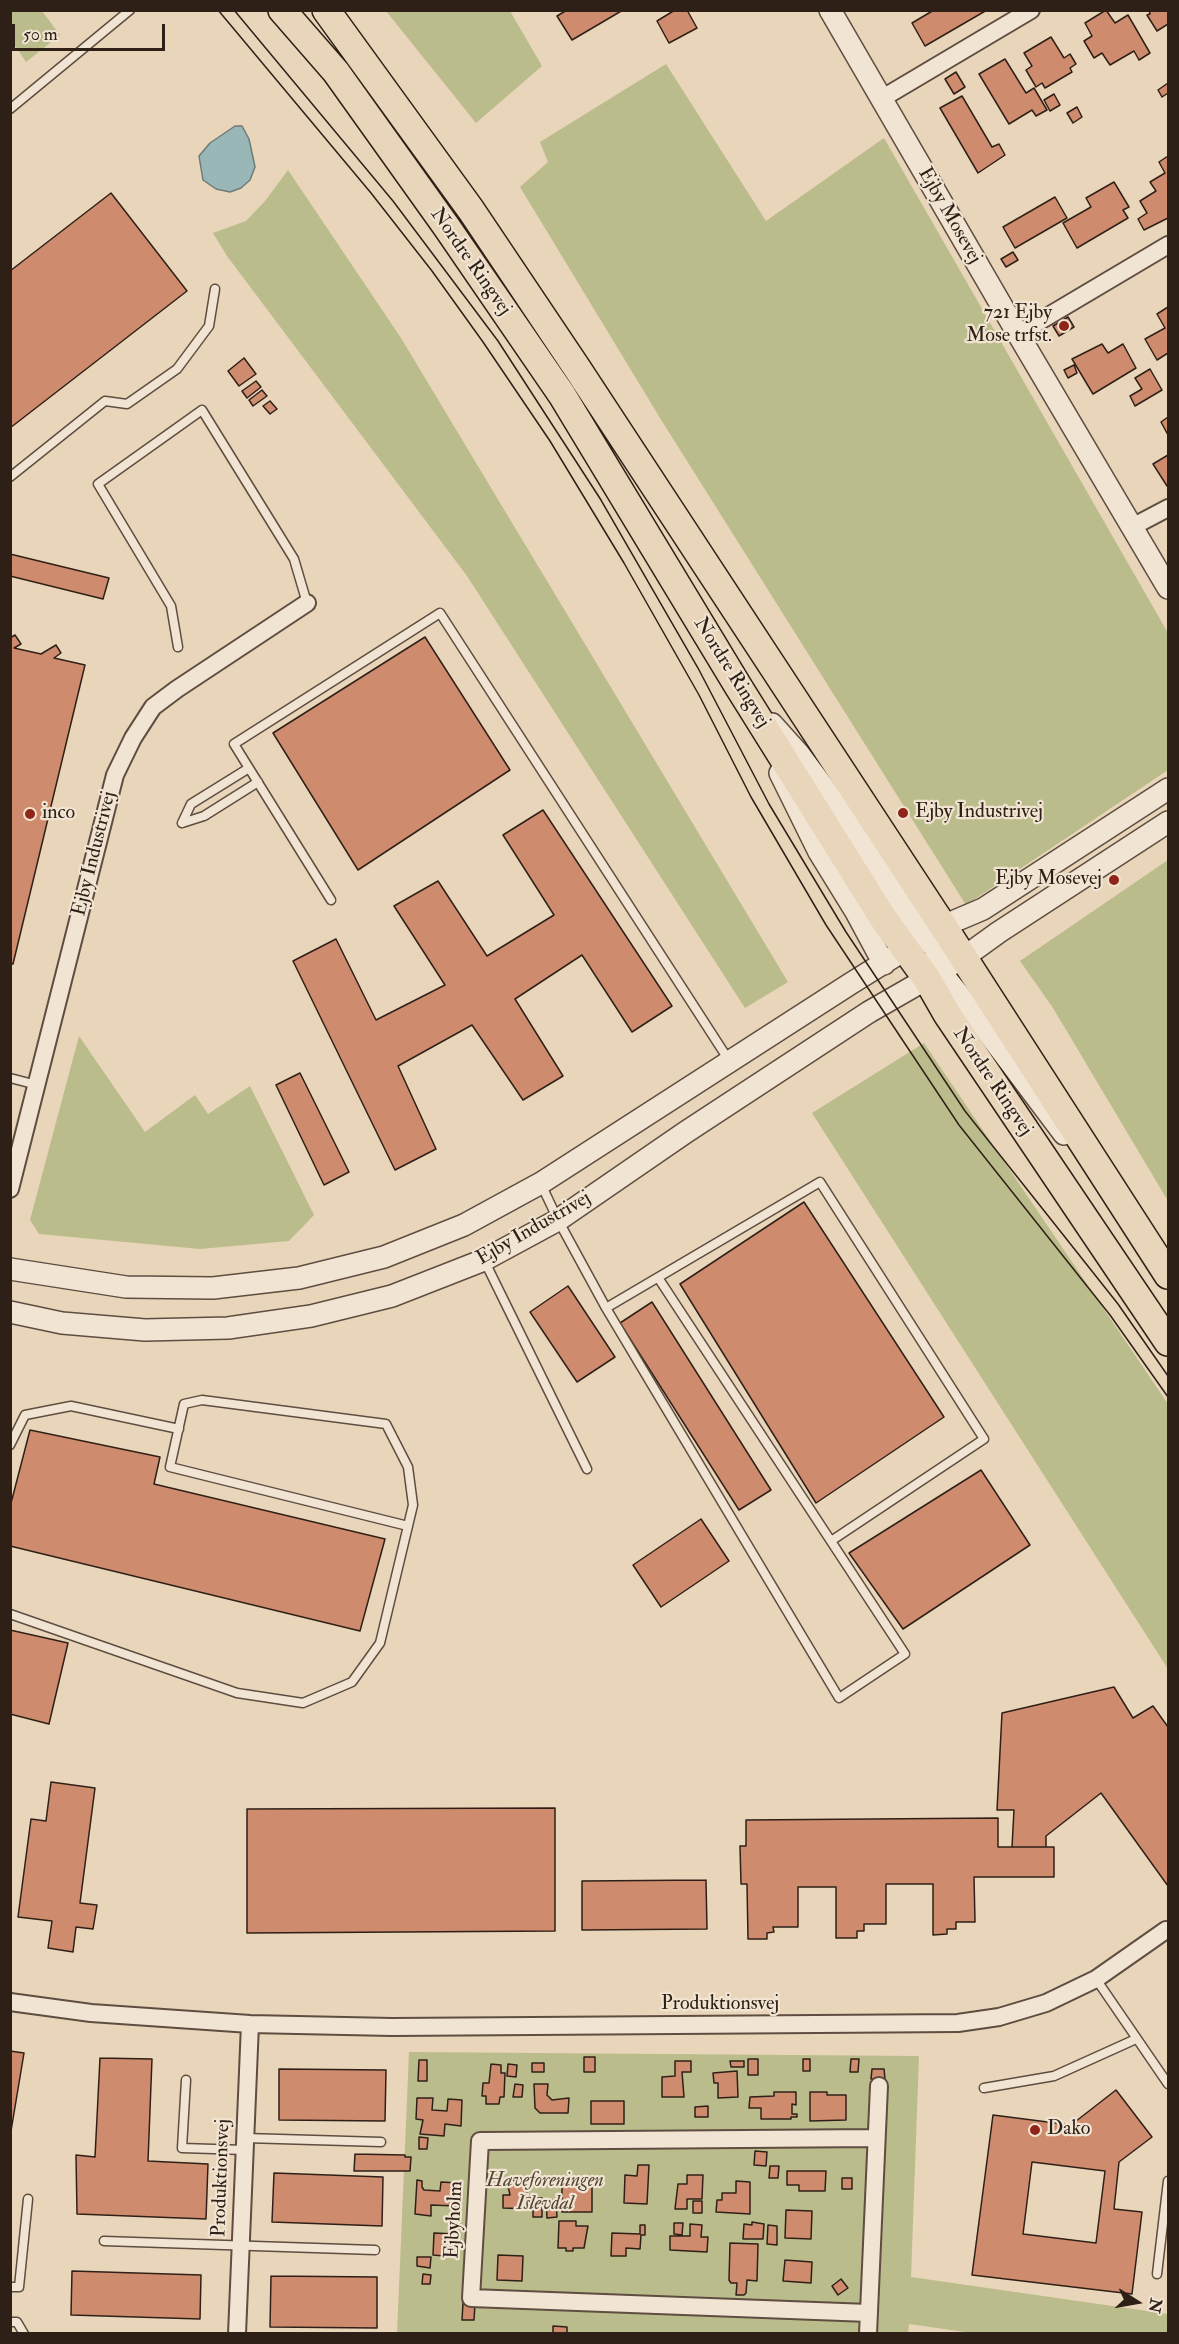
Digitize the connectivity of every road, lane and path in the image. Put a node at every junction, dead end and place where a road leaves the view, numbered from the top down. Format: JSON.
{"nodes":[{"id":1,"x":130,"y":10,"type":"edge"},
{"id":2,"x":282,"y":10,"type":"edge"},
{"id":3,"x":326,"y":10,"type":"edge"},
{"id":4,"x":830,"y":10,"type":"edge"},
{"id":5,"x":1031,"y":10,"type":"edge"},
{"id":6,"x":881,"y":99,"type":"junction"},
{"id":7,"x":10,"y":109,"type":"edge"},
{"id":8,"x":1168,"y":245,"type":"edge"},
{"id":9,"x":215,"y":290,"type":"dead end"},
{"id":10,"x":1018,"y":334,"type":"junction"},
{"id":11,"x":10,"y":477,"type":"edge"},
{"id":12,"x":1168,"y":508,"type":"edge"},
{"id":13,"x":1132,"y":527,"type":"junction"},
{"id":14,"x":1168,"y":588,"type":"edge"},
{"id":15,"x":307,"y":603,"type":"joint"},
{"id":16,"x":178,"y":647,"type":"dead end"},
{"id":17,"x":249,"y":768,"type":"junction"},
{"id":18,"x":258,"y":782,"type":"junction"},
{"id":19,"x":1168,"y":789,"type":"edge"},
{"id":20,"x":1168,"y":822,"type":"edge"},
{"id":21,"x":331,"y":900,"type":"dead end"},
{"id":22,"x":914,"y":945,"type":"junction"},
{"id":23,"x":963,"y":958,"type":"junction"},
{"id":24,"x":934,"y":975,"type":"junction"},
{"id":25,"x":730,"y":1063,"type":"junction"},
{"id":26,"x":10,"y":1078,"type":"edge"},
{"id":27,"x":37,"y":1085,"type":"junction"},
{"id":28,"x":540,"y":1183,"type":"junction"},
{"id":29,"x":10,"y":1189,"type":"edge"},
{"id":30,"x":1125,"y":1207,"type":"junction"},
{"id":31,"x":558,"y":1220,"type":"junction"},
{"id":32,"x":484,"y":1260,"type":"junction"},
{"id":33,"x":10,"y":1269,"type":"edge"},
{"id":34,"x":1168,"y":1275,"type":"edge"},
{"id":35,"x":659,"y":1279,"type":"junction"},
{"id":36,"x":606,"y":1308,"type":"junction"},
{"id":37,"x":10,"y":1312,"type":"edge"},
{"id":38,"x":1168,"y":1342,"type":"edge"},
{"id":39,"x":178,"y":1430,"type":"junction"},
{"id":40,"x":10,"y":1445,"type":"edge"},
{"id":41,"x":587,"y":1469,"type":"dead end"},
{"id":42,"x":408,"y":1526,"type":"junction"},
{"id":43,"x":831,"y":1540,"type":"junction"},
{"id":44,"x":10,"y":1614,"type":"edge"},
{"id":45,"x":1166,"y":1930,"type":"dead end"},
{"id":46,"x":1096,"y":1979,"type":"junction"},
{"id":47,"x":10,"y":2002,"type":"edge"},
{"id":48,"x":250,"y":2024,"type":"junction"},
{"id":49,"x":1136,"y":2039,"type":"junction"},
{"id":50,"x":186,"y":2080,"type":"dead end"},
{"id":51,"x":1168,"y":2084,"type":"edge"},
{"id":52,"x":879,"y":2086,"type":"dead end"},
{"id":53,"x":984,"y":2088,"type":"dead end"},
{"id":54,"x":876,"y":2138,"type":"junction"},
{"id":55,"x":381,"y":2142,"type":"dead end"},
{"id":56,"x":245,"y":2144,"type":"junction"},
{"id":57,"x":1168,"y":2181,"type":"edge"},
{"id":58,"x":28,"y":2199,"type":"dead end"},
{"id":59,"x":104,"y":2241,"type":"dead end"},
{"id":60,"x":241,"y":2246,"type":"junction"},
{"id":61,"x":375,"y":2250,"type":"dead end"},
{"id":62,"x":1157,"y":2274,"type":"dead end"},
{"id":63,"x":10,"y":2287,"type":"edge"},
{"id":64,"x":869,"y":2313,"type":"junction"},
{"id":65,"x":10,"y":2322,"type":"edge"},
{"id":66,"x":24,"y":2334,"type":"edge"},
{"id":67,"x":237,"y":2334,"type":"edge"},
{"id":68,"x":868,"y":2334,"type":"edge"}],
"edges":[{"from":1,"to":7,"type":"lane"},
{"from":2,"to":22,"type":"main road","name":"Nordre Ringvej"},
{"from":3,"to":22,"type":"main road","name":"Nordre Ringvej"},
{"from":4,"to":6,"type":"street","name":"Ejby Mosevej"},
{"from":5,"to":6,"type":"street"},
{"from":6,"to":10,"type":"street","name":"Ejby Mosevej"},
{"from":8,"to":10,"type":"street"},
{"from":9,"to":11,"type":"lane"},
{"from":10,"to":13,"type":"street","name":"Ejby Mosevej"},
{"from":12,"to":13,"type":"street"},
{"from":13,"to":14,"type":"street","name":"Ejby Mosevej"},
{"from":15,"to":16,"type":"lane"},
{"from":15,"to":27,"type":"street","name":"Ejby Industrivej"},
{"from":17,"to":18,"type":"lane"},
{"from":17,"to":18,"type":"lane"},
{"from":17,"to":25,"type":"lane"},
{"from":18,"to":21,"type":"lane"},
{"from":19,"to":22,"type":"street","name":"Ejby Industrivej"},
{"from":20,"to":23,"type":"street","name":"Ejby Industrivej"},
{"from":22,"to":23,"type":"main road","name":"Nordre Ringvej"},
{"from":22,"to":24,"type":"main road","name":"Nordre Ringvej"},
{"from":22,"to":25,"type":"street","name":"Ejby Industrivej"},
{"from":23,"to":24,"type":"street","name":"Ejby Industrivej"},
{"from":23,"to":30,"type":"main road","name":"Nordre Ringvej"},
{"from":24,"to":30,"type":"street"},
{"from":24,"to":31,"type":"street","name":"Ejby Industrivej"},
{"from":24,"to":38,"type":"main road","name":"Nordre Ringvej"},
{"from":25,"to":28,"type":"street","name":"Ejby Industrivej"},
{"from":26,"to":27,"type":"lane"},
{"from":27,"to":29,"type":"street","name":"Ejby Industrivej"},
{"from":28,"to":31,"type":"lane"},
{"from":28,"to":33,"type":"street","name":"Ejby Industrivej"},
{"from":30,"to":34,"type":"main road","name":"Nordre Ringvej"},
{"from":31,"to":32,"type":"street","name":"Ejby Industrivej"},
{"from":31,"to":36,"type":"lane"},
{"from":32,"to":37,"type":"street","name":"Ejby Industrivej"},
{"from":32,"to":41,"type":"lane"},
{"from":35,"to":36,"type":"lane"},
{"from":35,"to":43,"type":"lane"},
{"from":35,"to":43,"type":"lane"},
{"from":36,"to":43,"type":"lane"},
{"from":39,"to":40,"type":"lane"},
{"from":39,"to":42,"type":"lane"},
{"from":39,"to":42,"type":"lane"},
{"from":42,"to":44,"type":"lane"},
{"from":45,"to":46,"type":"street","name":"Produktionsvej"},
{"from":46,"to":48,"type":"street","name":"Produktionsvej"},
{"from":46,"to":49,"type":"lane"},
{"from":47,"to":48,"type":"street","name":"Produktionsvej"},
{"from":48,"to":56,"type":"street","name":"Produktionsvej"},
{"from":49,"to":51,"type":"lane"},
{"from":49,"to":53,"type":"lane"},
{"from":50,"to":56,"type":"lane"},
{"from":52,"to":54,"type":"street"},
{"from":54,"to":64,"type":"street"},
{"from":54,"to":64,"type":"street","name":"Ejbyholm"},
{"from":55,"to":56,"type":"lane"},
{"from":56,"to":60,"type":"street","name":"Produktionsvej"},
{"from":57,"to":62,"type":"lane"},
{"from":58,"to":63,"type":"lane"},
{"from":59,"to":60,"type":"lane"},
{"from":60,"to":61,"type":"lane"},
{"from":60,"to":67,"type":"street","name":"Produktionsvej"},
{"from":64,"to":68,"type":"street"},
{"from":65,"to":66,"type":"lane"}]}
